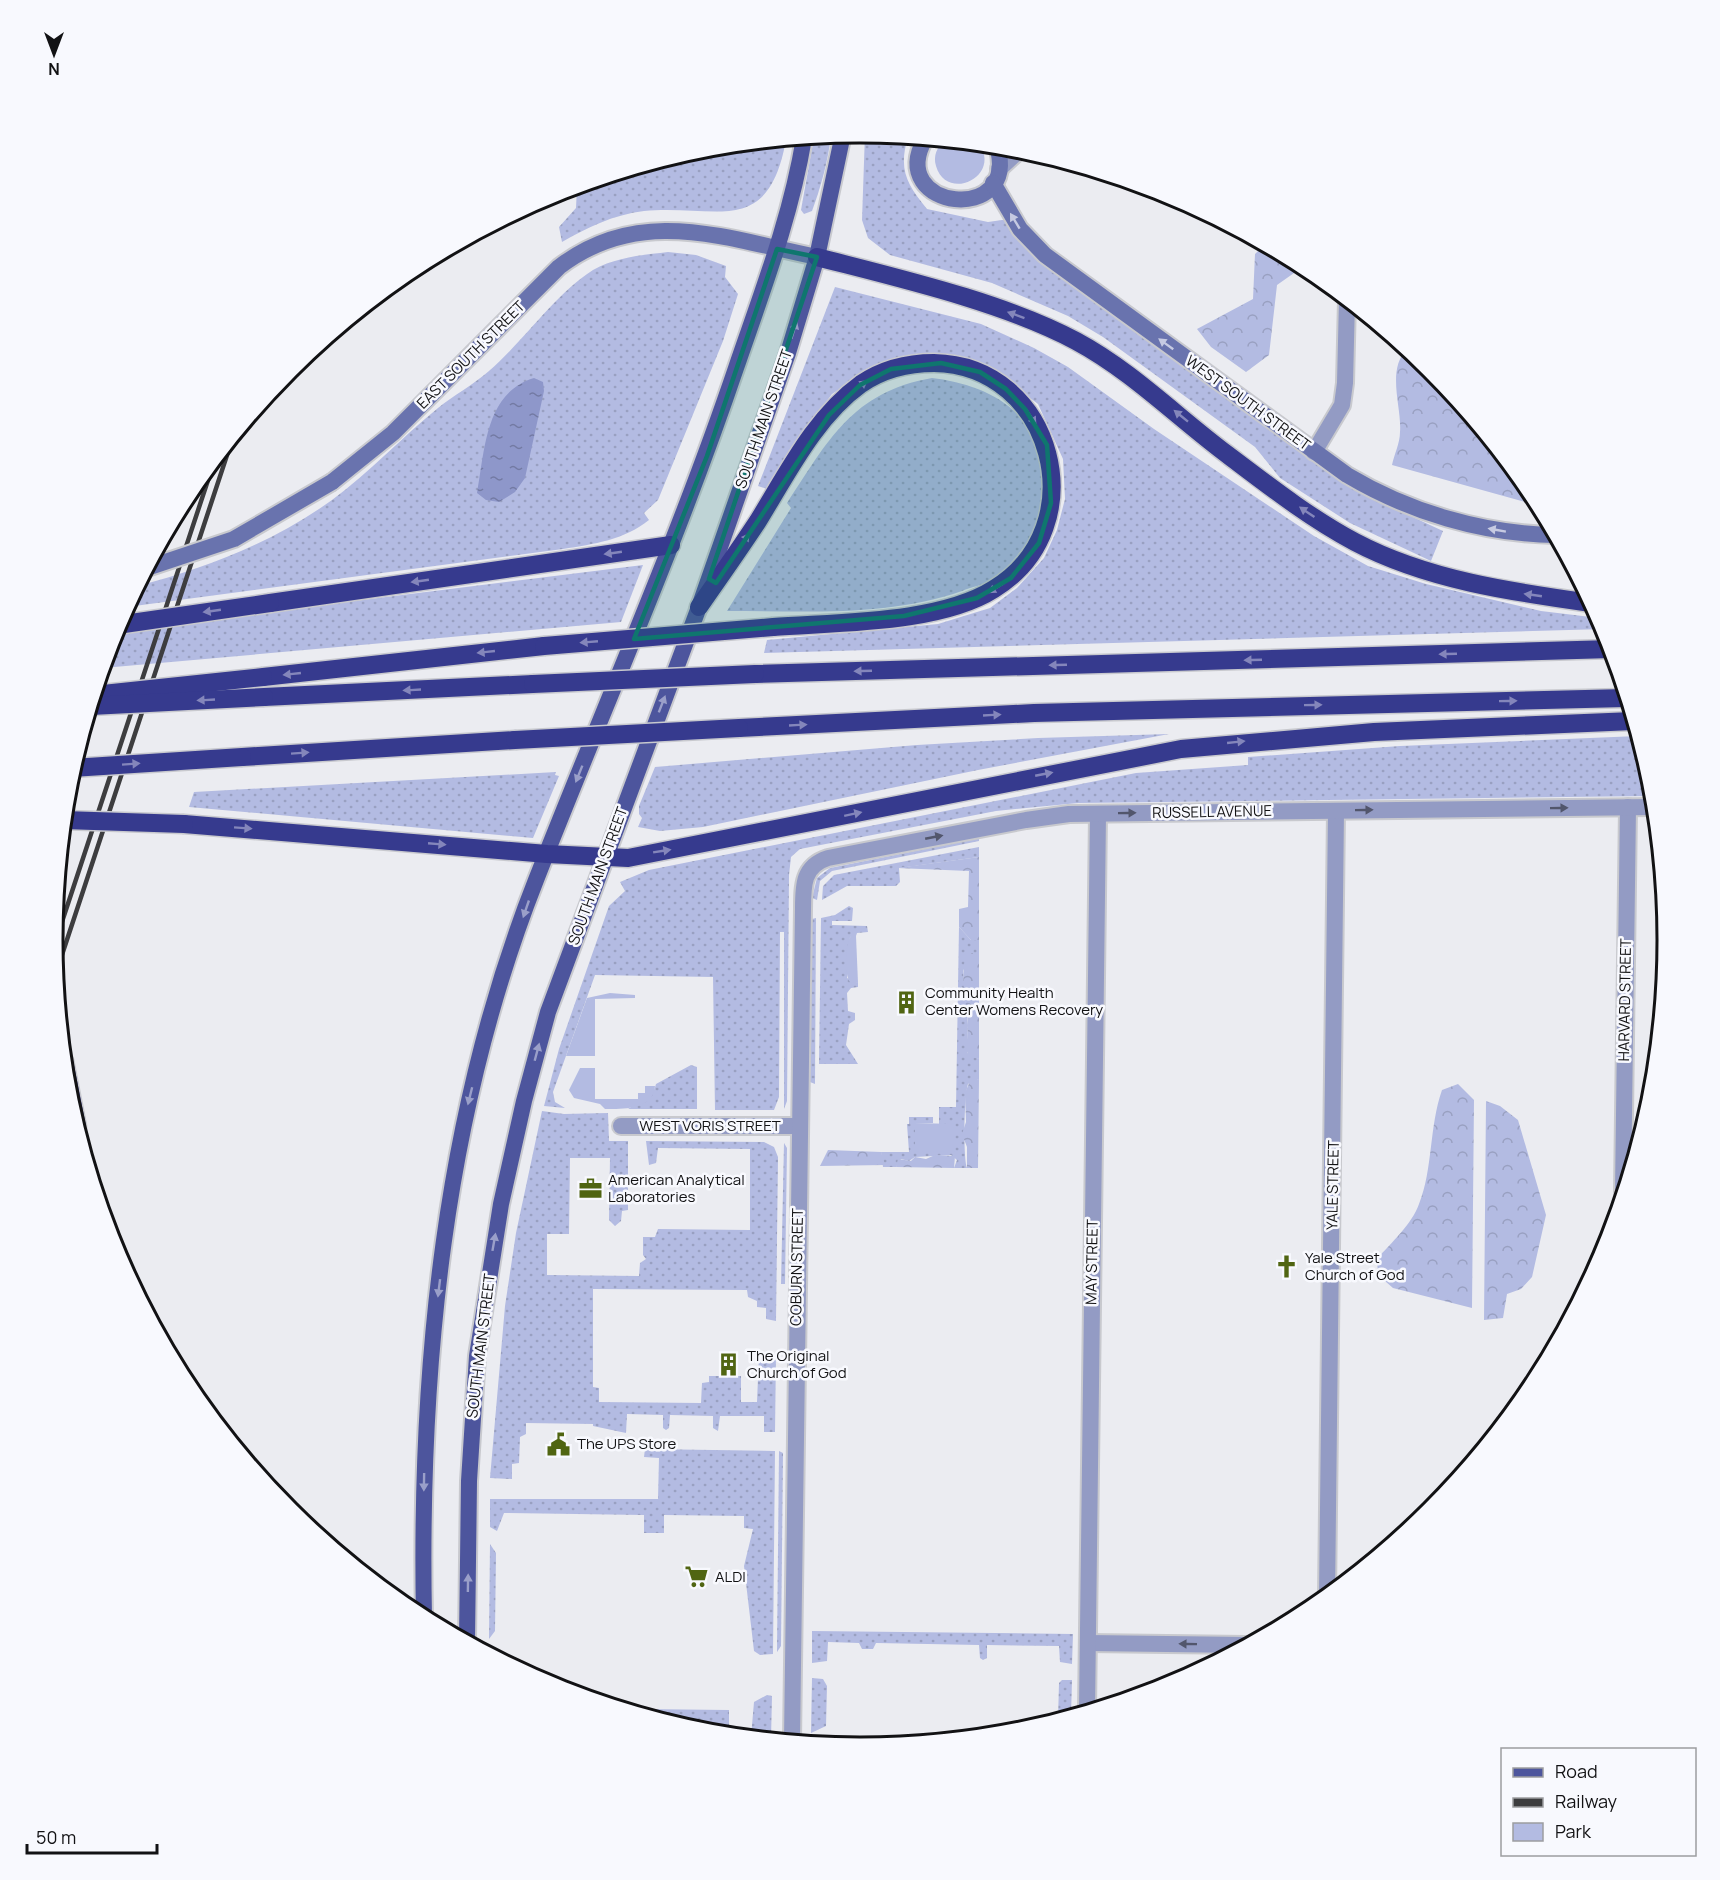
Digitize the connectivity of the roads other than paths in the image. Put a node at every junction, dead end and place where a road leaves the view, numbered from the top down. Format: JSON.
{"nodes":[{"id":1,"x":841,"y":144,"type":"edge"},
{"id":2,"x":803,"y":146,"type":"edge"},
{"id":3,"x":922,"y":146,"type":"edge"},
{"id":4,"x":997,"y":155,"type":"edge"},
{"id":5,"x":1013,"y":158,"type":"edge"},
{"id":6,"x":996,"y":176,"type":"junction"},
{"id":7,"x":777,"y":249,"type":"junction"},
{"id":8,"x":817,"y":257,"type":"junction"},
{"id":9,"x":1347,"y":309,"type":"edge"},
{"id":10,"x":1314,"y":452,"type":"junction"},
{"id":11,"x":1545,"y":534,"type":"edge"},
{"id":12,"x":671,"y":545,"type":"junction"},
{"id":13,"x":157,"y":565,"type":"edge"},
{"id":14,"x":1581,"y":602,"type":"edge"},
{"id":15,"x":699,"y":607,"type":"junction"},
{"id":16,"x":129,"y":623,"type":"edge"},
{"id":17,"x":1602,"y":649,"type":"edge"},
{"id":18,"x":102,"y":694,"type":"edge"},
{"id":19,"x":1619,"y":698,"type":"edge"},
{"id":20,"x":99,"y":706,"type":"edge"},
{"id":21,"x":1626,"y":721,"type":"edge"},
{"id":22,"x":82,"y":767,"type":"edge"},
{"id":23,"x":1628,"y":807,"type":"junction"},
{"id":24,"x":1645,"y":807,"type":"edge"},
{"id":25,"x":1336,"y":811,"type":"junction"},
{"id":26,"x":1098,"y":814,"type":"junction"},
{"id":27,"x":72,"y":820,"type":"edge"},
{"id":28,"x":547,"y":854,"type":"junction"},
{"id":29,"x":604,"y":857,"type":"junction"},
{"id":30,"x":803,"y":900,"type":"joint"},
{"id":31,"x":621,"y":1126,"type":"dead end"},
{"id":32,"x":799,"y":1126,"type":"junction"},
{"id":33,"x":1623,"y":1168,"type":"edge"},
{"id":34,"x":1327,"y":1585,"type":"edge"},
{"id":35,"x":424,"y":1607,"type":"edge"},
{"id":36,"x":467,"y":1633,"type":"edge"},
{"id":37,"x":1088,"y":1642,"type":"junction"},
{"id":38,"x":1231,"y":1645,"type":"edge"},
{"id":39,"x":1087,"y":1704,"type":"edge"},
{"id":40,"x":792,"y":1733,"type":"edge"}],
"edges":[{"from":1,"to":8,"type":"main road","name":"SOUTH MAIN STREET"},
{"from":2,"to":7,"type":"main road"},
{"from":3,"to":6,"type":"main road"},
{"from":4,"to":6,"type":"main road"},
{"from":5,"to":6,"type":"street"},
{"from":10,"to":6,"type":"main road","name":"WEST SOUTH STREET","one_way":true},
{"from":7,"to":8,"type":"main road","name":"EAST SOUTH STREET"},
{"from":7,"to":12,"type":"main road"},
{"from":7,"to":13,"type":"main road","name":"EAST SOUTH STREET","bridge":true},
{"from":14,"to":8,"type":"highway","one_way":true},
{"from":15,"to":8,"type":"main road","name":"SOUTH MAIN STREET","one_way":true},
{"from":9,"to":10,"type":"street"},
{"from":11,"to":10,"type":"main road","name":"WEST SOUTH STREET","one_way":true},
{"from":12,"to":16,"type":"highway","one_way":true,"bridge":true},
{"from":12,"to":28,"type":"main road","one_way":true},
{"from":15,"to":18,"type":"highway","one_way":true,"bridge":true},
{"from":29,"to":15,"type":"main road","name":"SOUTH MAIN STREET","one_way":true},
{"from":17,"to":20,"type":"highway","one_way":true,"bridge":true},
{"from":22,"to":19,"type":"highway","one_way":true,"bridge":true},
{"from":29,"to":21,"type":"highway","one_way":true},
{"from":23,"to":24,"type":"street","name":"RUSSELL AVENUE"},
{"from":25,"to":23,"type":"street","name":"RUSSELL AVENUE","one_way":true},
{"from":23,"to":33,"type":"street","name":"HARVARD STREET"},
{"from":26,"to":25,"type":"street","name":"RUSSELL AVENUE","one_way":true},
{"from":25,"to":34,"type":"street","name":"YALE STREET"},
{"from":30,"to":26,"type":"street","name":"RUSSELL AVENUE","one_way":true},
{"from":26,"to":37,"type":"street","name":"MAY STREET"},
{"from":27,"to":28,"type":"highway","one_way":true,"bridge":true},
{"from":28,"to":29,"type":"highway"},
{"from":28,"to":35,"type":"main road","one_way":true},
{"from":36,"to":29,"type":"main road","name":"SOUTH MAIN STREET","one_way":true},
{"from":30,"to":32,"type":"street","name":"COBURN STREET"},
{"from":31,"to":32,"type":"street","name":"WEST VORIS STREET"},
{"from":32,"to":40,"type":"street","name":"COBURN STREET"},
{"from":38,"to":37,"type":"street","one_way":true},
{"from":37,"to":39,"type":"street","name":"MAY STREET"}]}
